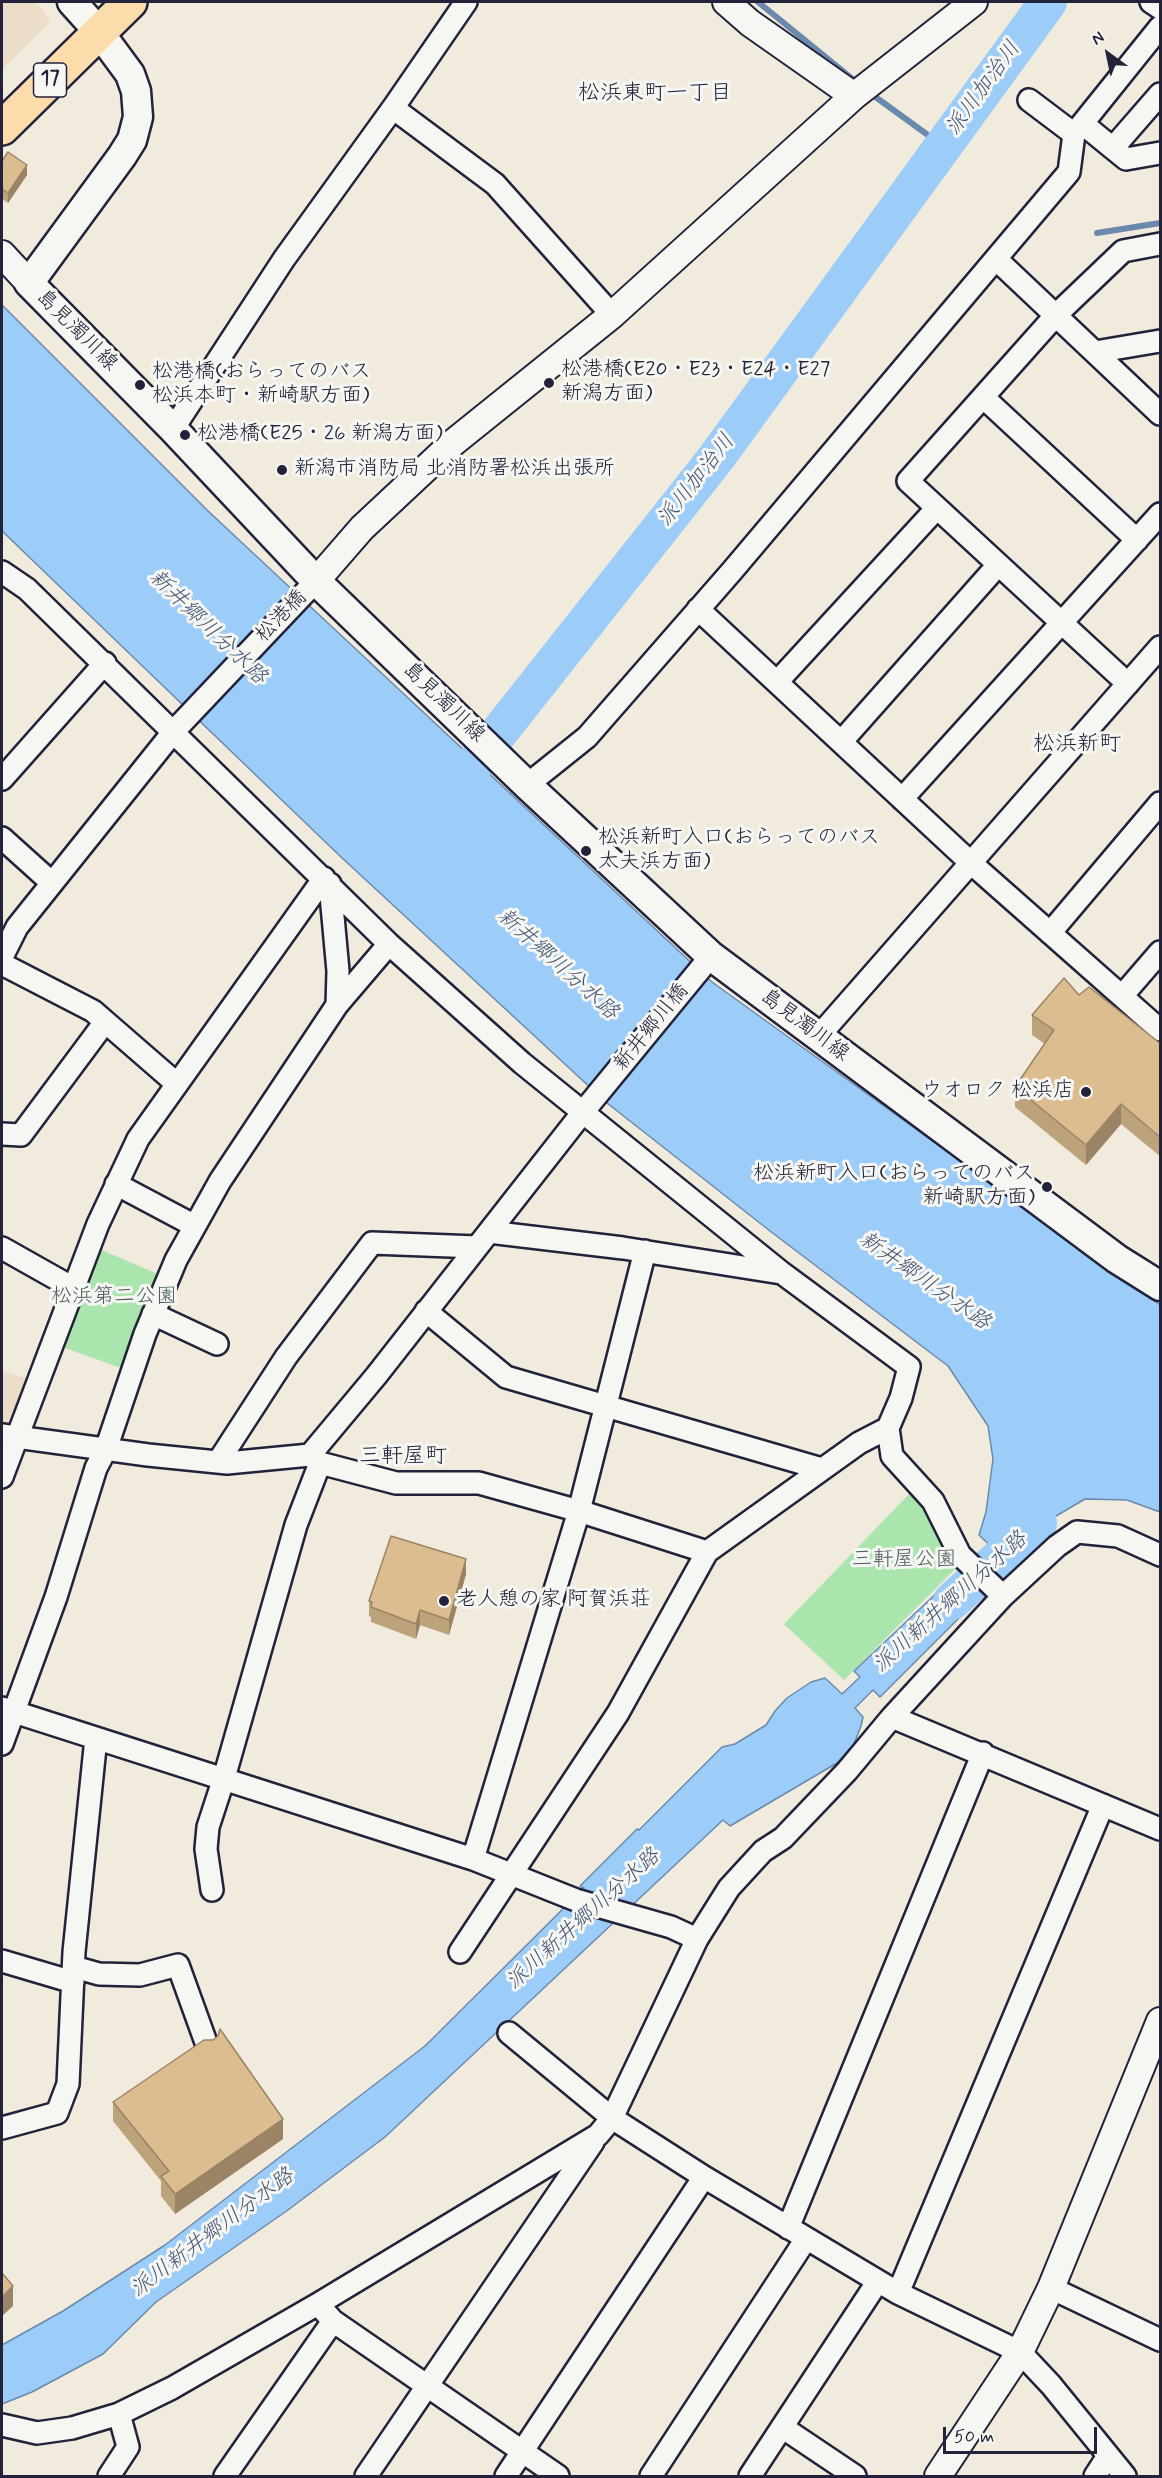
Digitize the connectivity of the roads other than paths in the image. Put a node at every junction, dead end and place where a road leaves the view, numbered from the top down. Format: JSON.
{"nodes":[{"id":1,"x":72,"y":2,"type":"edge"},
{"id":2,"x":130,"y":2,"type":"edge"},
{"id":3,"x":466,"y":2,"type":"edge"},
{"id":4,"x":726,"y":2,"type":"edge"},
{"id":5,"x":974,"y":2,"type":"edge"},
{"id":6,"x":1151,"y":2,"type":"edge"},
{"id":7,"x":1161,"y":8,"type":"edge"},
{"id":8,"x":1161,"y":27,"type":"edge"},
{"id":9,"x":99,"y":32,"type":"junction"},
{"id":10,"x":1161,"y":94,"type":"edge"},
{"id":11,"x":854,"y":96,"type":"junction"},
{"id":12,"x":1029,"y":100,"type":"dead end"},
{"id":13,"x":393,"y":108,"type":"junction"},
{"id":14,"x":2,"y":128,"type":"edge"},
{"id":15,"x":1078,"y":129,"type":"junction"},
{"id":16,"x":1113,"y":148,"type":"junction"},
{"id":17,"x":1161,"y":153,"type":"edge"},
{"id":18,"x":1161,"y":244,"type":"edge"},
{"id":19,"x":2,"y":254,"type":"edge"},
{"id":20,"x":996,"y":259,"type":"junction"},
{"id":21,"x":29,"y":283,"type":"junction"},
{"id":22,"x":612,"y":315,"type":"junction"},
{"id":23,"x":1056,"y":315,"type":"junction"},
{"id":24,"x":1161,"y":341,"type":"edge"},
{"id":25,"x":1095,"y":352,"type":"junction"},
{"id":26,"x":983,"y":397,"type":"junction"},
{"id":27,"x":1161,"y":414,"type":"edge"},
{"id":28,"x":173,"y":429,"type":"junction"},
{"id":29,"x":937,"y":508,"type":"junction"},
{"id":30,"x":1161,"y":514,"type":"edge"},
{"id":31,"x":1137,"y":540,"type":"junction"},
{"id":32,"x":998,"y":564,"type":"junction"},
{"id":33,"x":2,"y":572,"type":"edge"},
{"id":34,"x":316,"y":581,"type":"junction"},
{"id":35,"x":698,"y":609,"type":"junction"},
{"id":36,"x":1061,"y":623,"type":"junction"},
{"id":37,"x":1161,"y":647,"type":"edge"},
{"id":38,"x":105,"y":663,"type":"junction"},
{"id":39,"x":777,"y":682,"type":"junction"},
{"id":40,"x":1128,"y":684,"type":"junction"},
{"id":41,"x":174,"y":731,"type":"junction"},
{"id":42,"x":841,"y":742,"type":"junction"},
{"id":43,"x":2,"y":779,"type":"edge"},
{"id":44,"x":527,"y":785,"type":"junction"},
{"id":45,"x":902,"y":799,"type":"junction"},
{"id":46,"x":1161,"y":802,"type":"edge"},
{"id":47,"x":2,"y":838,"type":"edge"},
{"id":48,"x":971,"y":863,"type":"junction"},
{"id":49,"x":327,"y":881,"type":"junction"},
{"id":50,"x":52,"y":883,"type":"junction"},
{"id":51,"x":1050,"y":933,"type":"junction"},
{"id":52,"x":389,"y":944,"type":"junction"},
{"id":53,"x":1161,"y":952,"type":"edge"},
{"id":54,"x":2,"y":957,"type":"edge"},
{"id":55,"x":2,"y":964,"type":"edge"},
{"id":56,"x":703,"y":966,"type":"junction"},
{"id":57,"x":1122,"y":996,"type":"junction"},
{"id":58,"x":337,"y":1005,"type":"junction"},
{"id":59,"x":105,"y":1022,"type":"junction"},
{"id":60,"x":1161,"y":1030,"type":"edge"},
{"id":61,"x":818,"y":1036,"type":"junction"},
{"id":62,"x":177,"y":1084,"type":"junction"},
{"id":63,"x":589,"y":1106,"type":"junction"},
{"id":64,"x":2,"y":1134,"type":"edge"},
{"id":65,"x":116,"y":1184,"type":"junction"},
{"id":66,"x":195,"y":1226,"type":"junction"},
{"id":67,"x":483,"y":1239,"type":"junction"},
{"id":68,"x":2,"y":1248,"type":"edge"},
{"id":69,"x":645,"y":1251,"type":"junction"},
{"id":70,"x":782,"y":1273,"type":"junction"},
{"id":71,"x":1161,"y":1286,"type":"edge"},
{"id":72,"x":73,"y":1288,"type":"junction"},
{"id":73,"x":426,"y":1311,"type":"junction"},
{"id":74,"x":153,"y":1314,"type":"junction"},
{"id":75,"x":217,"y":1344,"type":"dead end"},
{"id":76,"x":606,"y":1405,"type":"junction"},
{"id":77,"x":888,"y":1428,"type":"junction"},
{"id":78,"x":9,"y":1435,"type":"edge"},
{"id":79,"x":106,"y":1449,"type":"junction"},
{"id":80,"x":315,"y":1459,"type":"junction"},
{"id":81,"x":219,"y":1462,"type":"junction"},
{"id":82,"x":822,"y":1469,"type":"junction"},
{"id":83,"x":2,"y":1477,"type":"edge"},
{"id":84,"x":579,"y":1511,"type":"junction"},
{"id":85,"x":707,"y":1552,"type":"junction"},
{"id":86,"x":1161,"y":1555,"type":"edge"},
{"id":87,"x":1003,"y":1596,"type":"junction"},
{"id":88,"x":7,"y":1710,"type":"edge"},
{"id":89,"x":892,"y":1717,"type":"junction"},
{"id":90,"x":96,"y":1738,"type":"junction"},
{"id":91,"x":2,"y":1744,"type":"edge"},
{"id":92,"x":983,"y":1753,"type":"junction"},
{"id":93,"x":224,"y":1778,"type":"junction"},
{"id":94,"x":1103,"y":1805,"type":"junction"},
{"id":95,"x":1161,"y":1828,"type":"edge"},
{"id":96,"x":473,"y":1859,"type":"junction"},
{"id":97,"x":513,"y":1875,"type":"junction"},
{"id":98,"x":212,"y":1890,"type":"dead end"},
{"id":99,"x":697,"y":1939,"type":"junction"},
{"id":100,"x":460,"y":1952,"type":"dead end"},
{"id":101,"x":2,"y":1961,"type":"edge"},
{"id":102,"x":73,"y":1974,"type":"junction"},
{"id":103,"x":1161,"y":2021,"type":"edge"},
{"id":104,"x":509,"y":2033,"type":"dead end"},
{"id":105,"x":208,"y":2048,"type":"edge"},
{"id":106,"x":612,"y":2118,"type":"junction"},
{"id":107,"x":2,"y":2128,"type":"edge"},
{"id":108,"x":598,"y":2135,"type":"junction"},
{"id":109,"x":704,"y":2177,"type":"junction"},
{"id":110,"x":788,"y":2228,"type":"junction"},
{"id":111,"x":806,"y":2239,"type":"junction"},
{"id":112,"x":878,"y":2281,"type":"junction"},
{"id":113,"x":1051,"y":2288,"type":"junction"},
{"id":114,"x":898,"y":2293,"type":"junction"},
{"id":115,"x":318,"y":2304,"type":"junction"},
{"id":116,"x":333,"y":2321,"type":"junction"},
{"id":117,"x":1161,"y":2340,"type":"edge"},
{"id":118,"x":1020,"y":2352,"type":"junction"},
{"id":119,"x":426,"y":2386,"type":"junction"},
{"id":120,"x":119,"y":2414,"type":"junction"},
{"id":121,"x":2,"y":2425,"type":"edge"},
{"id":122,"x":782,"y":2427,"type":"junction"},
{"id":123,"x":522,"y":2452,"type":"junction"},
{"id":124,"x":1108,"y":2456,"type":"junction"},
{"id":125,"x":109,"y":2476,"type":"edge"},
{"id":126,"x":225,"y":2476,"type":"edge"},
{"id":127,"x":366,"y":2476,"type":"edge"},
{"id":128,"x":506,"y":2476,"type":"edge"},
{"id":129,"x":558,"y":2476,"type":"edge"},
{"id":130,"x":651,"y":2476,"type":"edge"},
{"id":131,"x":750,"y":2476,"type":"edge"},
{"id":132,"x":855,"y":2476,"type":"edge"},
{"id":133,"x":938,"y":2476,"type":"edge"},
{"id":134,"x":1095,"y":2476,"type":"edge"},
{"id":135,"x":1125,"y":2476,"type":"edge"}],
"edges":[{"from":1,"to":9,"type":"main road","name":"島見濁川線"},
{"from":2,"to":9,"type":"main road","number":"17"},
{"from":3,"to":13,"type":"street"},
{"from":4,"to":11,"type":"street"},
{"from":5,"to":11,"type":"street"},
{"from":6,"to":7,"type":"street"},
{"from":8,"to":15,"type":"street"},
{"from":9,"to":14,"type":"main road","number":"17"},
{"from":9,"to":21,"type":"main road","name":"島見濁川線"},
{"from":10,"to":16,"type":"street"},
{"from":11,"to":22,"type":"street"},
{"from":12,"to":15,"type":"street"},
{"from":13,"to":22,"type":"street"},
{"from":13,"to":28,"type":"street"},
{"from":15,"to":16,"type":"street"},
{"from":15,"to":20,"type":"street"},
{"from":16,"to":17,"type":"street"},
{"from":18,"to":23,"type":"street"},
{"from":19,"to":21,"type":"street"},
{"from":20,"to":23,"type":"street"},
{"from":20,"to":35,"type":"street"},
{"from":21,"to":28,"type":"main road","name":"島見濁川線"},
{"from":22,"to":34,"type":"street"},
{"from":23,"to":25,"type":"street"},
{"from":23,"to":26,"type":"street"},
{"from":24,"to":25,"type":"street"},
{"from":25,"to":27,"type":"street"},
{"from":26,"to":29,"type":"street"},
{"from":26,"to":31,"type":"street"},
{"from":28,"to":34,"type":"main road","name":"島見濁川線"},
{"from":29,"to":32,"type":"street"},
{"from":29,"to":39,"type":"street"},
{"from":30,"to":31,"type":"street"},
{"from":31,"to":36,"type":"street"},
{"from":32,"to":36,"type":"street"},
{"from":32,"to":42,"type":"street"},
{"from":33,"to":38,"type":"street"},
{"from":34,"to":41,"type":"street","name":"松港橋"},
{"from":34,"to":44,"type":"main road","name":"島見濁川線"},
{"from":35,"to":39,"type":"street"},
{"from":35,"to":44,"type":"street"},
{"from":36,"to":40,"type":"street"},
{"from":36,"to":45,"type":"street"},
{"from":37,"to":40,"type":"street"},
{"from":38,"to":41,"type":"street"},
{"from":38,"to":43,"type":"street"},
{"from":39,"to":42,"type":"street"},
{"from":40,"to":48,"type":"street"},
{"from":41,"to":49,"type":"street"},
{"from":41,"to":50,"type":"street","name":"松港橋"},
{"from":42,"to":45,"type":"street"},
{"from":44,"to":56,"type":"main road","name":"島見濁川線"},
{"from":45,"to":48,"type":"street"},
{"from":46,"to":51,"type":"street"},
{"from":47,"to":50,"type":"street"},
{"from":48,"to":51,"type":"street"},
{"from":48,"to":61,"type":"street"},
{"from":49,"to":52,"type":"street"},
{"from":49,"to":58,"type":"street"},
{"from":49,"to":62,"type":"street"},
{"from":50,"to":54,"type":"street","name":"松港橋"},
{"from":51,"to":57,"type":"street"},
{"from":52,"to":58,"type":"street"},
{"from":52,"to":63,"type":"street"},
{"from":53,"to":57,"type":"street"},
{"from":55,"to":59,"type":"street"},
{"from":56,"to":61,"type":"main road","name":"島見濁川線"},
{"from":56,"to":63,"type":"street","name":"新井郷川橋"},
{"from":57,"to":60,"type":"street"},
{"from":58,"to":66,"type":"street"},
{"from":59,"to":62,"type":"street"},
{"from":59,"to":64,"type":"street"},
{"from":61,"to":71,"type":"main road","name":"島見濁川線"},
{"from":62,"to":65,"type":"street"},
{"from":63,"to":67,"type":"street","name":"新井郷川橋"},
{"from":63,"to":70,"type":"street"},
{"from":65,"to":66,"type":"street"},
{"from":65,"to":72,"type":"street"},
{"from":66,"to":74,"type":"street"},
{"from":67,"to":69,"type":"street"},
{"from":67,"to":73,"type":"street","name":"新井郷川橋"},
{"from":67,"to":81,"type":"street"},
{"from":68,"to":72,"type":"street"},
{"from":69,"to":70,"type":"street"},
{"from":69,"to":76,"type":"street"},
{"from":70,"to":77,"type":"street"},
{"from":72,"to":78,"type":"street"},
{"from":73,"to":76,"type":"street"},
{"from":73,"to":80,"type":"street","name":"新井郷川橋"},
{"from":74,"to":75,"type":"street"},
{"from":74,"to":79,"type":"street"},
{"from":76,"to":82,"type":"street"},
{"from":76,"to":84,"type":"street"},
{"from":77,"to":82,"type":"street"},
{"from":77,"to":87,"type":"street"},
{"from":78,"to":79,"type":"street"},
{"from":78,"to":83,"type":"street"},
{"from":79,"to":81,"type":"street"},
{"from":79,"to":88,"type":"street"},
{"from":80,"to":81,"type":"street"},
{"from":80,"to":84,"type":"street"},
{"from":80,"to":93,"type":"street","name":"新井郷川橋"},
{"from":82,"to":85,"type":"street"},
{"from":84,"to":85,"type":"street"},
{"from":84,"to":96,"type":"street"},
{"from":85,"to":97,"type":"street"},
{"from":86,"to":87,"type":"street"},
{"from":87,"to":89,"type":"street"},
{"from":88,"to":90,"type":"street"},
{"from":88,"to":91,"type":"street"},
{"from":89,"to":92,"type":"street"},
{"from":89,"to":99,"type":"street"},
{"from":90,"to":93,"type":"street"},
{"from":90,"to":102,"type":"street"},
{"from":92,"to":94,"type":"street"},
{"from":92,"to":110,"type":"street"},
{"from":93,"to":96,"type":"street"},
{"from":93,"to":98,"type":"street","name":"新井郷川橋"},
{"from":94,"to":95,"type":"street"},
{"from":94,"to":114,"type":"street"},
{"from":96,"to":97,"type":"street"},
{"from":97,"to":99,"type":"street"},
{"from":97,"to":100,"type":"street"},
{"from":99,"to":106,"type":"street"},
{"from":101,"to":102,"type":"street"},
{"from":102,"to":105,"type":"street"},
{"from":102,"to":107,"type":"street"},
{"from":103,"to":113,"type":"street"},
{"from":104,"to":106,"type":"street"},
{"from":106,"to":108,"type":"street"},
{"from":106,"to":109,"type":"street"},
{"from":108,"to":115,"type":"street"},
{"from":108,"to":119,"type":"street"},
{"from":109,"to":110,"type":"street"},
{"from":109,"to":123,"type":"street"},
{"from":110,"to":111,"type":"street"},
{"from":111,"to":112,"type":"street"},
{"from":111,"to":130,"type":"street"},
{"from":112,"to":114,"type":"street"},
{"from":112,"to":122,"type":"street"},
{"from":113,"to":117,"type":"street"},
{"from":113,"to":118,"type":"street"},
{"from":114,"to":118,"type":"street"},
{"from":115,"to":116,"type":"street"},
{"from":115,"to":120,"type":"street"},
{"from":116,"to":119,"type":"street"},
{"from":116,"to":126,"type":"street"},
{"from":118,"to":124,"type":"street"},
{"from":118,"to":133,"type":"street"},
{"from":119,"to":123,"type":"street"},
{"from":119,"to":127,"type":"street"},
{"from":120,"to":121,"type":"street"},
{"from":120,"to":125,"type":"street"},
{"from":122,"to":131,"type":"street"},
{"from":122,"to":132,"type":"street"},
{"from":123,"to":128,"type":"street"},
{"from":123,"to":129,"type":"street"},
{"from":124,"to":134,"type":"street"},
{"from":124,"to":135,"type":"street"}]}
